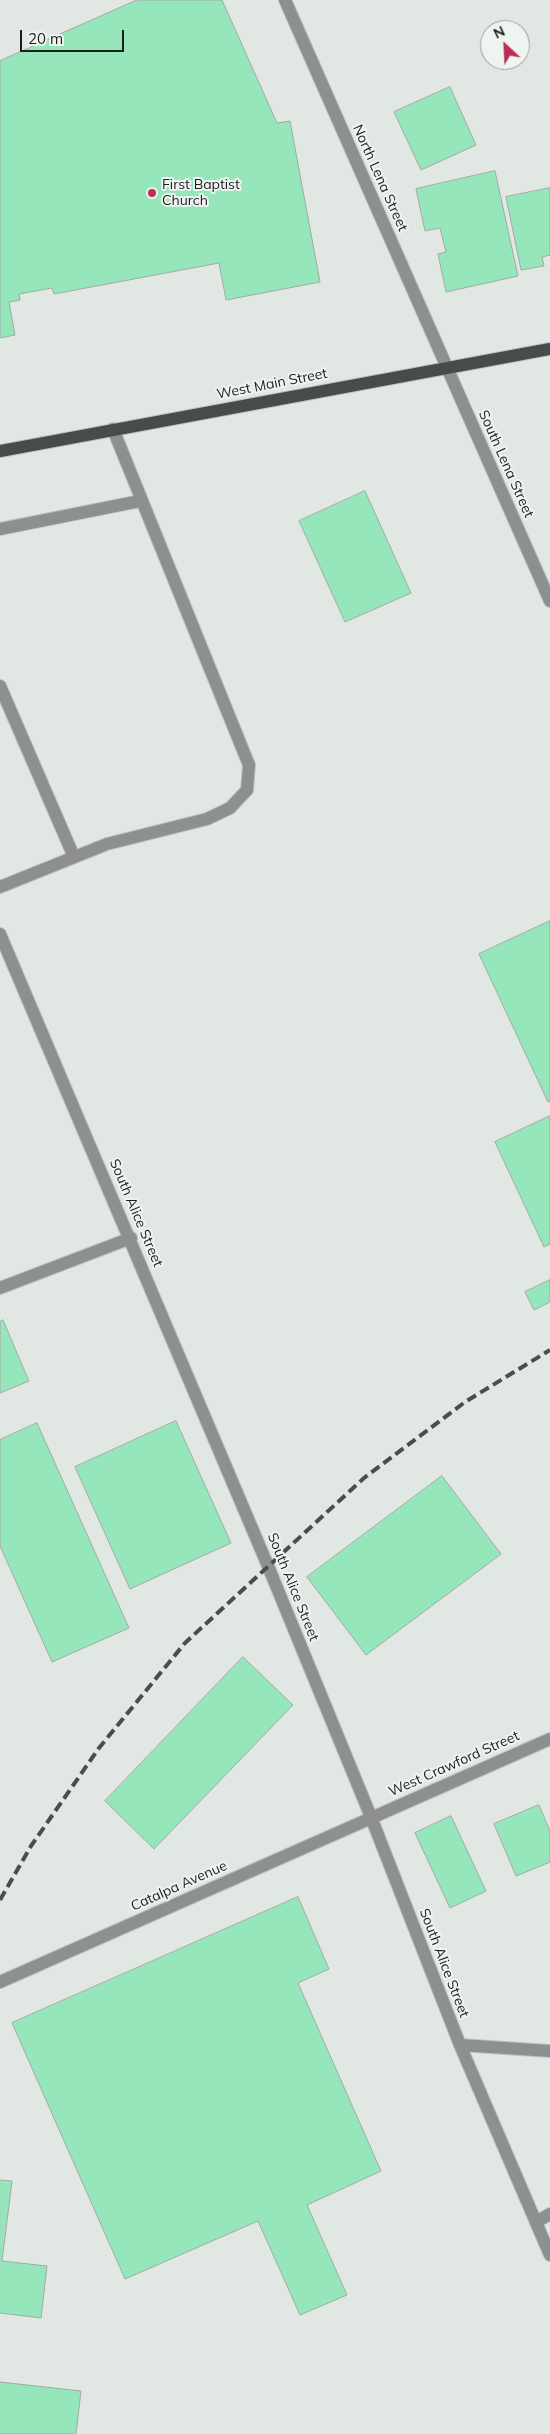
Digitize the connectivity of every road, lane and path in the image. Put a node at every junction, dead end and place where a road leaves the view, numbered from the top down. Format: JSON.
{"nodes":[{"id":1,"x":285,"y":0,"type":"edge"},
{"id":2,"x":550,"y":349,"type":"edge"},
{"id":3,"x":447,"y":367,"type":"junction"},
{"id":4,"x":113,"y":430,"type":"junction"},
{"id":5,"x":0,"y":451,"type":"edge"},
{"id":6,"x":140,"y":501,"type":"junction"},
{"id":7,"x":0,"y":529,"type":"edge"},
{"id":8,"x":550,"y":601,"type":"edge"},
{"id":9,"x":0,"y":686,"type":"edge"},
{"id":10,"x":74,"y":857,"type":"junction"},
{"id":11,"x":0,"y":887,"type":"edge"},
{"id":12,"x":0,"y":934,"type":"edge"},
{"id":13,"x":131,"y":1238,"type":"junction"},
{"id":14,"x":0,"y":1288,"type":"edge"},
{"id":15,"x":550,"y":1738,"type":"edge"},
{"id":16,"x":371,"y":1817,"type":"junction"},
{"id":17,"x":0,"y":1982,"type":"edge"},
{"id":18,"x":460,"y":2045,"type":"junction"},
{"id":19,"x":550,"y":2051,"type":"edge"},
{"id":20,"x":550,"y":2214,"type":"edge"},
{"id":21,"x":536,"y":2222,"type":"junction"},
{"id":22,"x":550,"y":2255,"type":"edge"}],
"edges":[{"from":1,"to":3,"type":"street","name":"North Lena Street"},
{"from":2,"to":3,"type":"main road","name":"West Main Street"},
{"from":3,"to":4,"type":"main road","name":"West Main Street"},
{"from":3,"to":8,"type":"street","name":"South Lena Street"},
{"from":4,"to":5,"type":"main road","name":"West Main Street"},
{"from":4,"to":6,"type":"street"},
{"from":6,"to":7,"type":"street"},
{"from":6,"to":10,"type":"street"},
{"from":9,"to":10,"type":"street"},
{"from":10,"to":11,"type":"street"},
{"from":12,"to":13,"type":"street","name":"South Alice Street"},
{"from":13,"to":14,"type":"street"},
{"from":13,"to":16,"type":"street","name":"South Alice Street"},
{"from":15,"to":16,"type":"street","name":"West Crawford Street"},
{"from":16,"to":17,"type":"street","name":"Catalpa Avenue"},
{"from":16,"to":18,"type":"street","name":"South Alice Street"},
{"from":18,"to":19,"type":"street"},
{"from":18,"to":21,"type":"street","name":"South Alice Street"},
{"from":20,"to":21,"type":"street"},
{"from":21,"to":22,"type":"street","name":"South Alice Street"}]}
